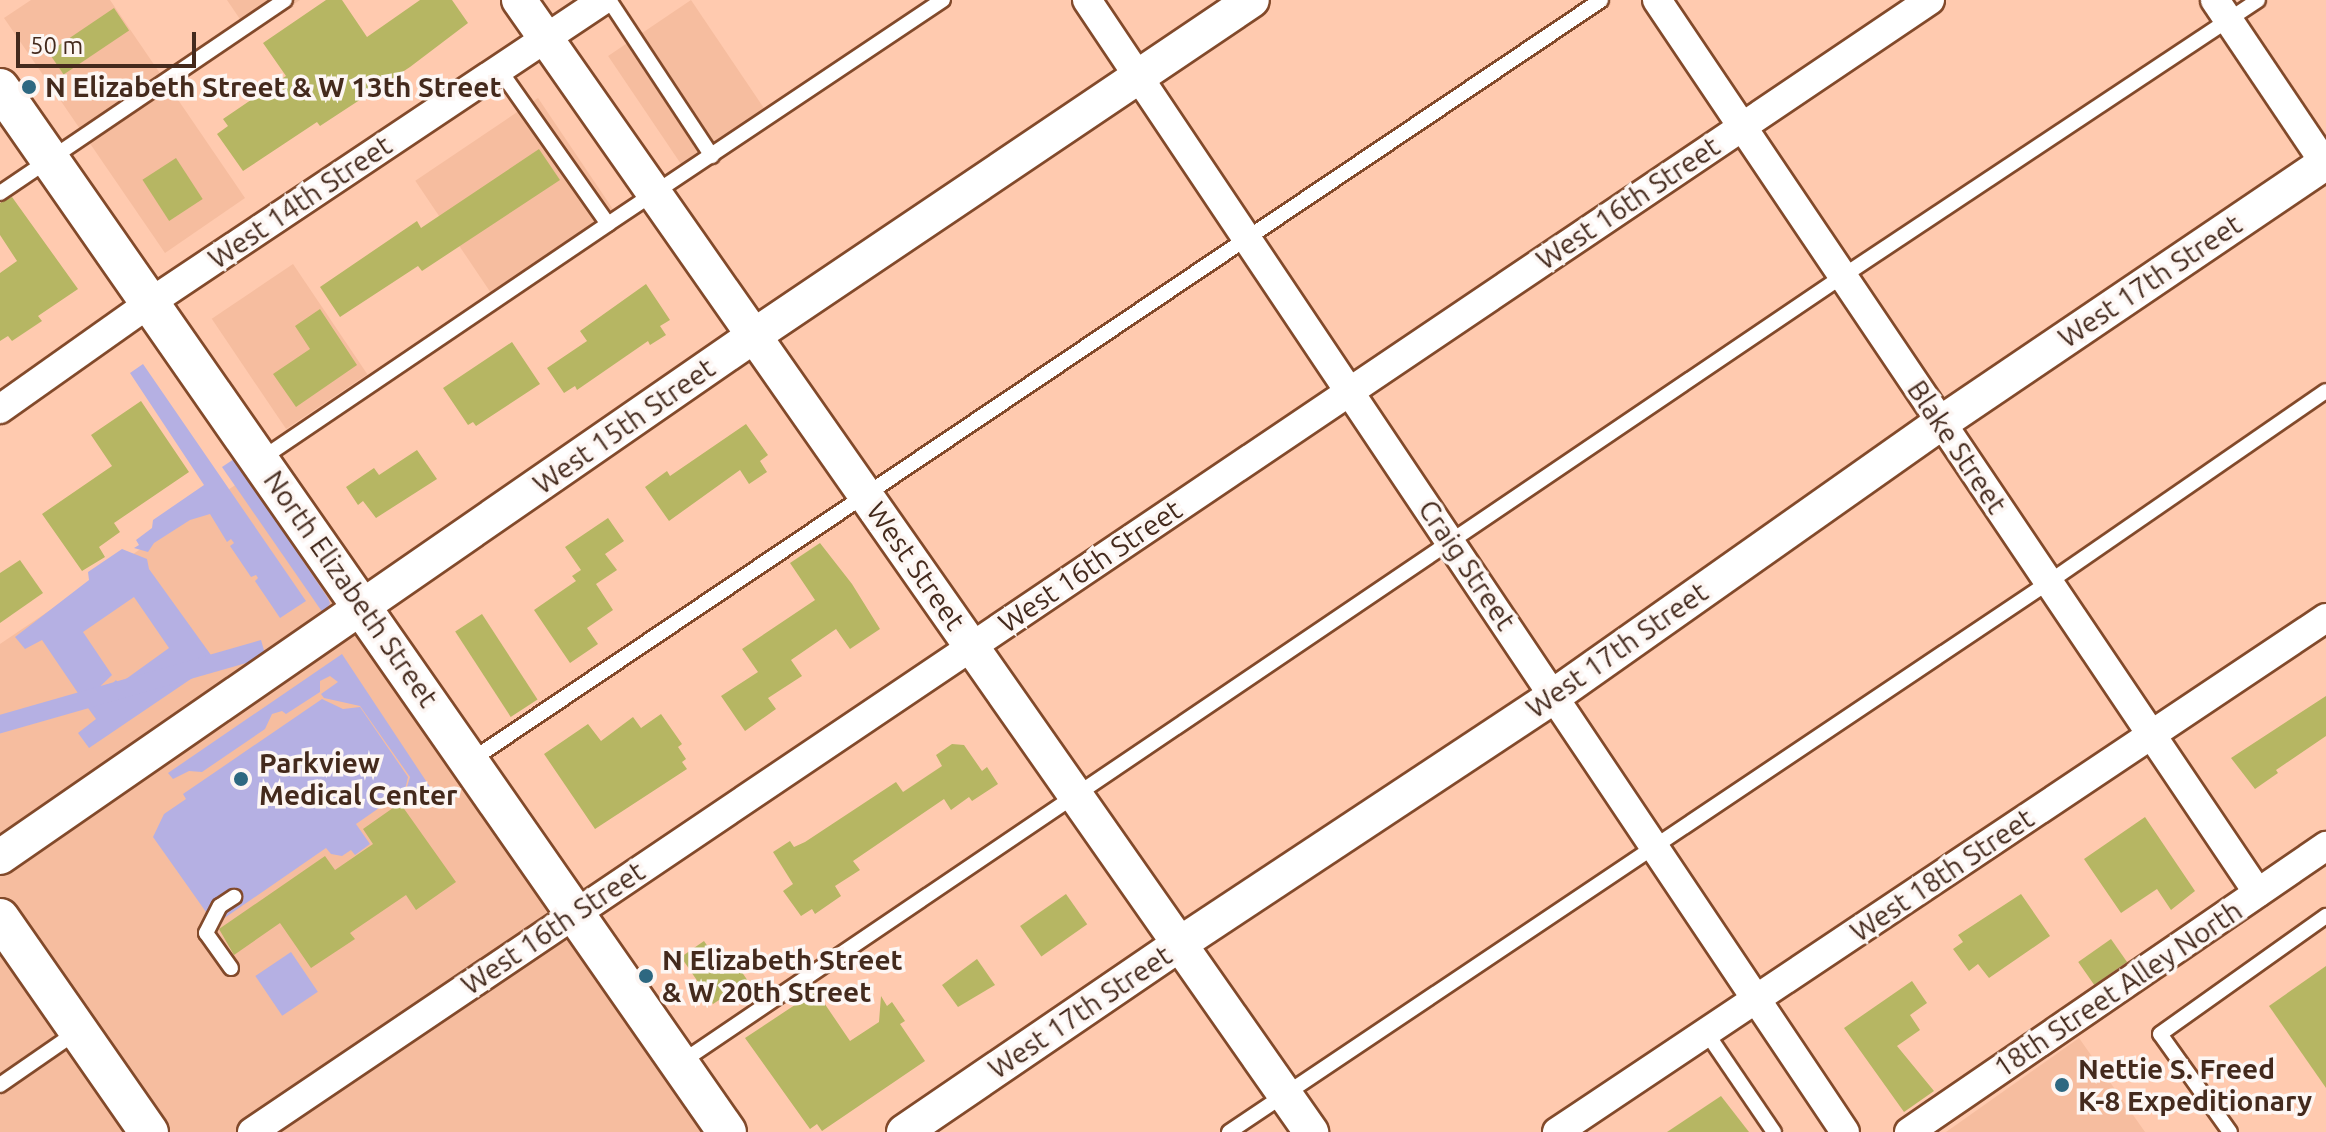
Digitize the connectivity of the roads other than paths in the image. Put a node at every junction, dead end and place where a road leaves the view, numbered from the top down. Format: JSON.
{"nodes":[{"id":1,"x":285,"y":0,"type":"edge"},
{"id":2,"x":519,"y":0,"type":"edge"},
{"id":3,"x":606,"y":0,"type":"edge"},
{"id":4,"x":943,"y":0,"type":"edge"},
{"id":5,"x":1087,"y":0,"type":"edge"},
{"id":6,"x":1252,"y":0,"type":"edge"},
{"id":7,"x":1601,"y":0,"type":"edge"},
{"id":8,"x":1657,"y":0,"type":"edge"},
{"id":9,"x":1930,"y":0,"type":"edge"},
{"id":10,"x":2258,"y":0,"type":"edge"},
{"id":11,"x":2222,"y":10,"type":"edge"},
{"id":12,"x":546,"y":38,"type":"junction"},
{"id":13,"x":499,"y":69,"type":"junction"},
{"id":14,"x":1138,"y":77,"type":"junction"},
{"id":15,"x":0,"y":88,"type":"edge"},
{"id":16,"x":1742,"y":126,"type":"junction"},
{"id":17,"x":712,"y":156,"type":"junction"},
{"id":18,"x":50,"y":159,"type":"junction"},
{"id":19,"x":2326,"y":163,"type":"edge"},
{"id":20,"x":0,"y":193,"type":"edge"},
{"id":21,"x":656,"y":194,"type":"junction"},
{"id":22,"x":608,"y":224,"type":"junction"},
{"id":23,"x":1246,"y":238,"type":"junction"},
{"id":24,"x":1843,"y":276,"type":"junction"},
{"id":25,"x":151,"y":302,"type":"junction"},
{"id":26,"x":755,"y":335,"type":"junction"},
{"id":27,"x":1349,"y":391,"type":"junction"},
{"id":28,"x":2326,"y":391,"type":"edge"},
{"id":29,"x":0,"y":409,"type":"edge"},
{"id":30,"x":1941,"y":423,"type":"junction"},
{"id":31,"x":261,"y":459,"type":"junction"},
{"id":32,"x":867,"y":495,"type":"junction"},
{"id":33,"x":1451,"y":541,"type":"junction"},
{"id":34,"x":2049,"y":582,"type":"junction"},
{"id":35,"x":364,"y":607,"type":"junction"},
{"id":36,"x":2326,"y":618,"type":"edge"},
{"id":37,"x":971,"y":646,"type":"junction"},
{"id":38,"x":1555,"y":695,"type":"junction"},
{"id":39,"x":2151,"y":735,"type":"junction"},
{"id":40,"x":470,"y":761,"type":"junction"},
{"id":41,"x":1075,"y":796,"type":"junction"},
{"id":42,"x":1655,"y":845,"type":"junction"},
{"id":43,"x":2326,"y":846,"type":"edge"},
{"id":44,"x":0,"y":857,"type":"edge"},
{"id":45,"x":2258,"y":893,"type":"junction"},
{"id":46,"x":234,"y":897,"type":"dead end"},
{"id":47,"x":574,"y":914,"type":"junction"},
{"id":48,"x":2326,"y":916,"type":"edge"},
{"id":49,"x":0,"y":918,"type":"edge"},
{"id":50,"x":1178,"y":945,"type":"junction"},
{"id":51,"x":231,"y":968,"type":"dead end"},
{"id":52,"x":1756,"y":999,"type":"junction"},
{"id":53,"x":78,"y":1031,"type":"junction"},
{"id":54,"x":1706,"y":1032,"type":"junction"},
{"id":55,"x":680,"y":1064,"type":"junction"},
{"id":56,"x":0,"y":1085,"type":"edge"},
{"id":57,"x":1284,"y":1094,"type":"junction"},
{"id":58,"x":149,"y":1132,"type":"edge"},
{"id":59,"x":252,"y":1132,"type":"edge"},
{"id":60,"x":727,"y":1132,"type":"edge"},
{"id":61,"x":904,"y":1132,"type":"edge"},
{"id":62,"x":1229,"y":1132,"type":"edge"},
{"id":63,"x":1311,"y":1132,"type":"edge"},
{"id":64,"x":1557,"y":1132,"type":"edge"},
{"id":65,"x":1774,"y":1132,"type":"edge"},
{"id":66,"x":1845,"y":1132,"type":"edge"},
{"id":67,"x":1909,"y":1132,"type":"edge"},
{"id":68,"x":2230,"y":1132,"type":"edge"}],
"edges":[{"from":1,"to":18,"type":"lane"},
{"from":2,"to":12,"type":"street","name":"West Street"},
{"from":3,"to":12,"type":"street","name":"West 14th Street"},
{"from":3,"to":17,"type":"lane"},
{"from":4,"to":17,"type":"lane"},
{"from":5,"to":14,"type":"street","name":"Craig Street"},
{"from":6,"to":14,"type":"street","name":"West 15th Street"},
{"from":7,"to":23,"type":"lane"},
{"from":8,"to":16,"type":"street","name":"Blake Street"},
{"from":9,"to":16,"type":"street","name":"West 16th Street"},
{"from":10,"to":11,"type":"lane"},
{"from":11,"to":19,"type":"street"},
{"from":11,"to":24,"type":"lane"},
{"from":12,"to":13,"type":"street","name":"West 14th Street"},
{"from":12,"to":21,"type":"street","name":"West Street"},
{"from":13,"to":22,"type":"lane"},
{"from":13,"to":25,"type":"street","name":"West 14th Street"},
{"from":14,"to":23,"type":"street","name":"Craig Street"},
{"from":14,"to":26,"type":"street","name":"West 15th Street"},
{"from":15,"to":18,"type":"main road","name":"North Elizabeth Street"},
{"from":16,"to":24,"type":"street","name":"Blake Street"},
{"from":16,"to":27,"type":"street","name":"West 16th Street"},
{"from":17,"to":21,"type":"lane"},
{"from":18,"to":20,"type":"lane"},
{"from":18,"to":25,"type":"main road","name":"North Elizabeth Street"},
{"from":19,"to":30,"type":"street","name":"West 17th Street"},
{"from":21,"to":22,"type":"lane"},
{"from":21,"to":26,"type":"street","name":"West Street"},
{"from":22,"to":31,"type":"lane"},
{"from":23,"to":27,"type":"street","name":"Craig Street"},
{"from":23,"to":32,"type":"lane"},
{"from":24,"to":30,"type":"street","name":"Blake Street"},
{"from":24,"to":33,"type":"lane"},
{"from":25,"to":29,"type":"street","name":"West 14th Street"},
{"from":25,"to":31,"type":"main road","name":"North Elizabeth Street"},
{"from":26,"to":32,"type":"street","name":"West Street"},
{"from":26,"to":35,"type":"street","name":"West 15th Street"},
{"from":27,"to":33,"type":"street","name":"Craig Street"},
{"from":27,"to":37,"type":"street","name":"West 16th Street"},
{"from":28,"to":34,"type":"lane"},
{"from":30,"to":34,"type":"street","name":"Blake Street"},
{"from":30,"to":38,"type":"street","name":"West 17th Street"},
{"from":31,"to":35,"type":"main road","name":"North Elizabeth Street"},
{"from":32,"to":37,"type":"street","name":"West Street"},
{"from":32,"to":40,"type":"lane"},
{"from":33,"to":38,"type":"street","name":"Craig Street"},
{"from":33,"to":41,"type":"lane"},
{"from":34,"to":39,"type":"street","name":"Blake Street"},
{"from":34,"to":42,"type":"lane"},
{"from":35,"to":40,"type":"main road","name":"North Elizabeth Street"},
{"from":35,"to":44,"type":"street","name":"West 15th Street"},
{"from":36,"to":39,"type":"street","name":"West 18th Street"},
{"from":37,"to":41,"type":"street","name":"West Street"},
{"from":37,"to":47,"type":"street","name":"West 16th Street"},
{"from":38,"to":42,"type":"street","name":"Craig Street"},
{"from":38,"to":50,"type":"street","name":"West 17th Street"},
{"from":39,"to":45,"type":"street","name":"Blake Street"},
{"from":39,"to":52,"type":"street","name":"West 18th Street"},
{"from":40,"to":47,"type":"main road","name":"North Elizabeth Street"},
{"from":41,"to":50,"type":"street","name":"West Street"},
{"from":41,"to":55,"type":"lane"},
{"from":42,"to":52,"type":"street","name":"Craig Street"},
{"from":42,"to":57,"type":"lane"},
{"from":43,"to":45,"type":"street","name":"18th Street Alley North"},
{"from":45,"to":67,"type":"street","name":"18th Street Alley North"},
{"from":46,"to":51,"type":"lane"},
{"from":47,"to":55,"type":"main road","name":"North Elizabeth Street"},
{"from":47,"to":59,"type":"street","name":"West 16th Street"},
{"from":48,"to":68,"type":"lane"},
{"from":49,"to":53,"type":"main road"},
{"from":50,"to":57,"type":"street","name":"West Street"},
{"from":50,"to":61,"type":"street","name":"West 17th Street"},
{"from":52,"to":54,"type":"street","name":"West 18th Street"},
{"from":52,"to":66,"type":"street","name":"Craig Street"},
{"from":53,"to":56,"type":"lane"},
{"from":53,"to":58,"type":"main road"},
{"from":54,"to":64,"type":"street","name":"West 18th Street"},
{"from":54,"to":65,"type":"lane"},
{"from":55,"to":60,"type":"main road","name":"North Elizabeth Street"},
{"from":57,"to":62,"type":"lane"},
{"from":57,"to":63,"type":"street","name":"West Street"}]}
